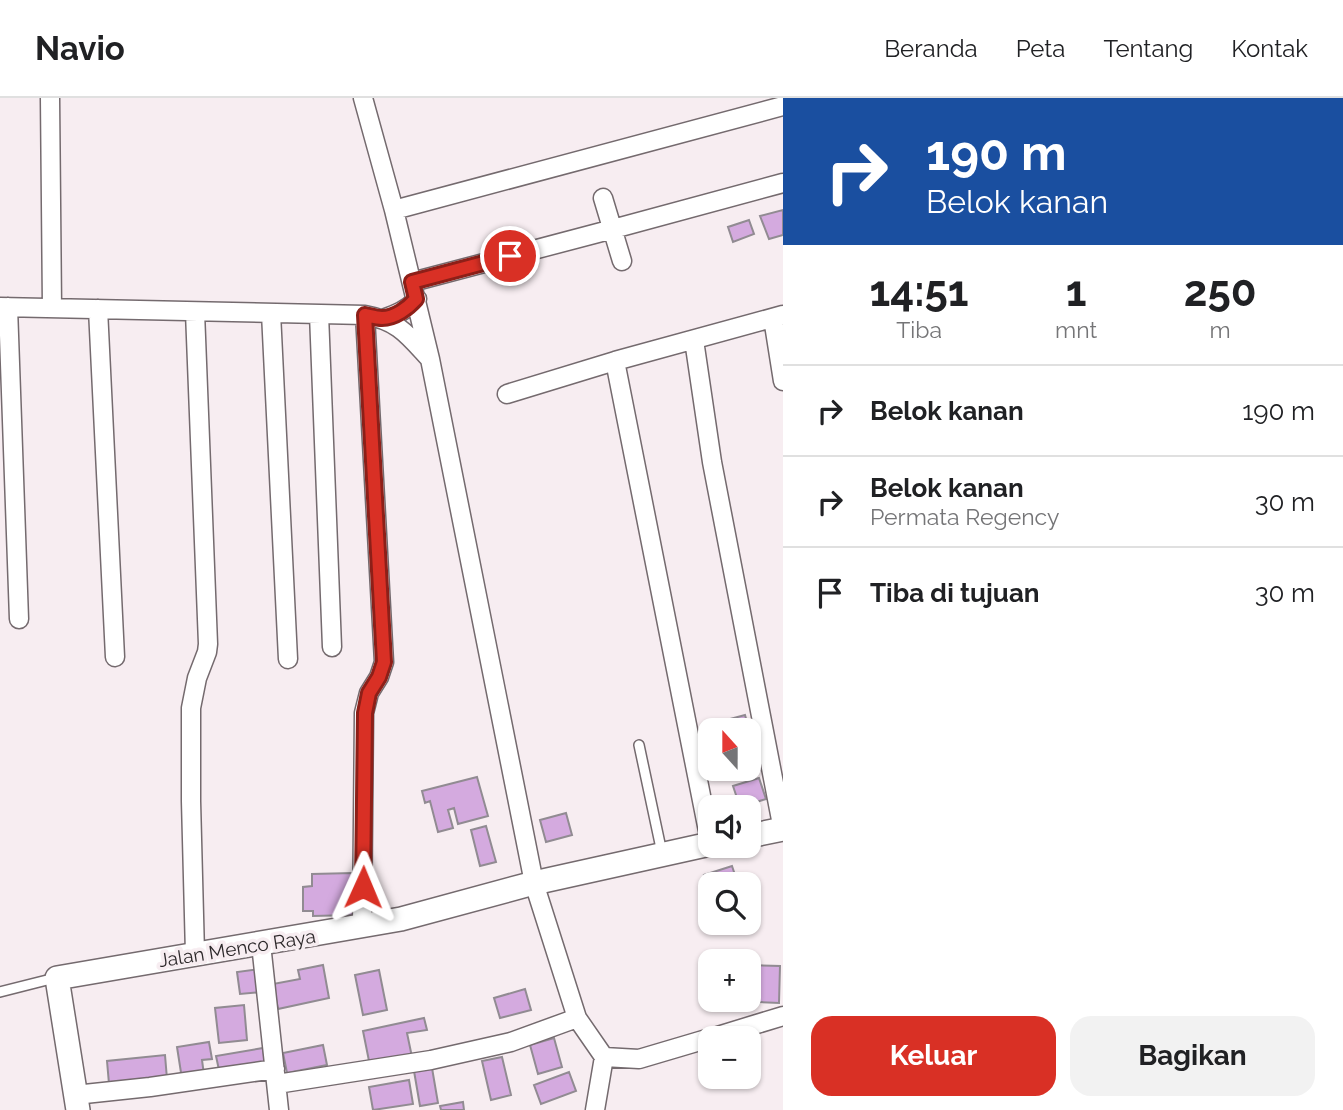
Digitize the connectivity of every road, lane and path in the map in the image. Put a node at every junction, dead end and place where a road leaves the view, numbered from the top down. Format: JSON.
{"nodes":[{"id":1,"x":50,"y":98,"type":"edge"},
{"id":2,"x":363,"y":98,"type":"edge"},
{"id":3,"x":783,"y":106,"type":"edge"},
{"id":4,"x":783,"y":183,"type":"edge"},
{"id":5,"x":603,"y":198,"type":"dead end"},
{"id":6,"x":394,"y":211,"type":"junction"},
{"id":7,"x":613,"y":229,"type":"junction"},
{"id":8,"x":622,"y":261,"type":"dead end"},
{"id":9,"x":414,"y":290,"type":"junction"},
{"id":10,"x":4,"y":307,"type":"edge"},
{"id":11,"x":51,"y":308,"type":"junction"},
{"id":12,"x":99,"y":309,"type":"junction"},
{"id":13,"x":195,"y":312,"type":"junction"},
{"id":14,"x":271,"y":313,"type":"junction"},
{"id":15,"x":319,"y":314,"type":"junction"},
{"id":16,"x":365,"y":315,"type":"junction"},
{"id":17,"x":778,"y":317,"type":"edge"},
{"id":18,"x":383,"y":319,"type":"junction"},
{"id":19,"x":694,"y":340,"type":"junction"},
{"id":20,"x":430,"y":359,"type":"junction"},
{"id":21,"x":615,"y":361,"type":"junction"},
{"id":22,"x":783,"y":381,"type":"edge"},
{"id":23,"x":507,"y":394,"type":"dead end"},
{"id":24,"x":19,"y":620,"type":"dead end"},
{"id":25,"x":332,"y":647,"type":"dead end"},
{"id":26,"x":115,"y":657,"type":"dead end"},
{"id":27,"x":288,"y":659,"type":"dead end"},
{"id":28,"x":639,"y":745,"type":"dead end"},
{"id":29,"x":701,"y":795,"type":"edge"},
{"id":30,"x":783,"y":830,"type":"edge"},
{"id":31,"x":761,"y":834,"type":"edge"},
{"id":32,"x":698,"y":845,"type":"edge"},
{"id":33,"x":662,"y":855,"type":"junction"},
{"id":34,"x":534,"y":883,"type":"junction"},
{"id":35,"x":362,"y":927,"type":"junction"},
{"id":36,"x":261,"y":944,"type":"junction"},
{"id":37,"x":195,"y":954,"type":"junction"},
{"id":38,"x":57,"y":978,"type":"junction"},
{"id":39,"x":0,"y":992,"type":"edge"},
{"id":40,"x":783,"y":1016,"type":"edge"},
{"id":41,"x":577,"y":1018,"type":"junction"},
{"id":42,"x":750,"y":1026,"type":"edge"},
{"id":43,"x":698,"y":1042,"type":"edge"},
{"id":44,"x":604,"y":1057,"type":"junction"},
{"id":45,"x":276,"y":1076,"type":"junction"},
{"id":46,"x":76,"y":1103,"type":"edge"},
{"id":47,"x":279,"y":1110,"type":"edge"},
{"id":48,"x":594,"y":1110,"type":"edge"}],
"edges":[{"from":1,"to":11,"type":"street"},
{"from":2,"to":6,"type":"street"},
{"from":3,"to":6,"type":"street"},
{"from":4,"to":7,"type":"street"},
{"from":5,"to":7,"type":"street"},
{"from":6,"to":9,"type":"street"},
{"from":7,"to":8,"type":"street"},
{"from":7,"to":9,"type":"street"},
{"from":9,"to":18,"type":"street"},
{"from":9,"to":20,"type":"street"},
{"from":10,"to":11,"type":"street"},
{"from":10,"to":24,"type":"street"},
{"from":11,"to":12,"type":"street"},
{"from":12,"to":13,"type":"street"},
{"from":12,"to":26,"type":"street"},
{"from":13,"to":14,"type":"street"},
{"from":13,"to":37,"type":"street"},
{"from":14,"to":15,"type":"street"},
{"from":14,"to":27,"type":"street"},
{"from":15,"to":16,"type":"street"},
{"from":15,"to":25,"type":"street"},
{"from":16,"to":18,"type":"street"},
{"from":16,"to":35,"type":"street"},
{"from":17,"to":19,"type":"street"},
{"from":17,"to":22,"type":"street"},
{"from":18,"to":20,"type":"street"},
{"from":19,"to":21,"type":"street"},
{"from":19,"to":30,"type":"street"},
{"from":20,"to":34,"type":"street"},
{"from":21,"to":23,"type":"street"},
{"from":21,"to":29,"type":"street"},
{"from":28,"to":33,"type":"lane"},
{"from":30,"to":31,"type":"street"},
{"from":32,"to":33,"type":"street","name":"Jalan Menco Raya"},
{"from":33,"to":34,"type":"street","name":"Jalan Menco Raya"},
{"from":34,"to":35,"type":"street","name":"Jalan Menco Raya"},
{"from":34,"to":41,"type":"street"},
{"from":35,"to":36,"type":"street","name":"Jalan Menco Raya"},
{"from":36,"to":37,"type":"street","name":"Jalan Menco Raya"},
{"from":36,"to":45,"type":"street"},
{"from":37,"to":38,"type":"street","name":"Jalan Menco Raya"},
{"from":38,"to":39,"type":"lane"},
{"from":38,"to":46,"type":"street"},
{"from":40,"to":42,"type":"street"},
{"from":41,"to":44,"type":"street"},
{"from":41,"to":45,"type":"street"},
{"from":43,"to":44,"type":"street"},
{"from":44,"to":48,"type":"street"},
{"from":45,"to":46,"type":"street"},
{"from":45,"to":47,"type":"street"}]}
